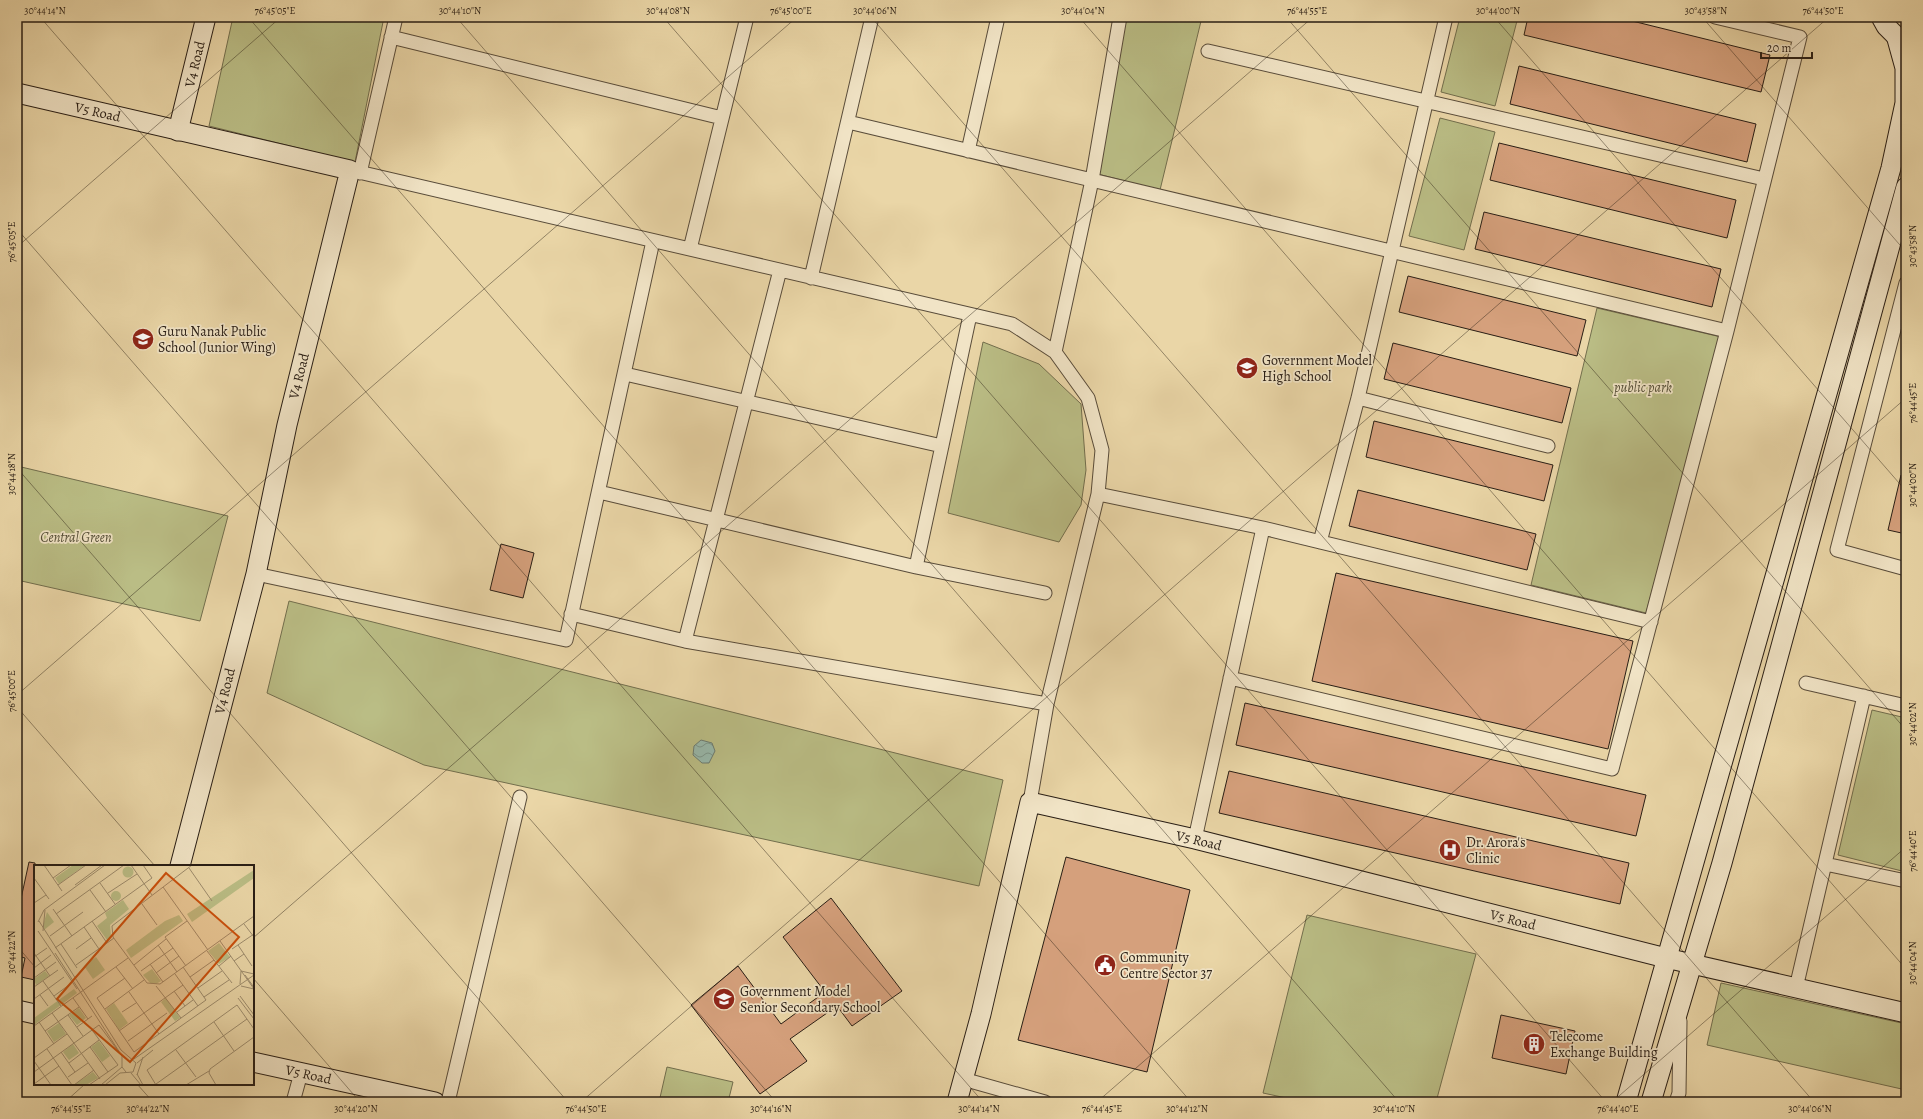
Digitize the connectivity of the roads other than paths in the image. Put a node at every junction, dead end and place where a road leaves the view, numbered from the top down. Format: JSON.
{"nodes":[{"id":1,"x":206,"y":17,"type":"edge"},
{"id":2,"x":396,"y":17,"type":"edge"},
{"id":3,"x":747,"y":17,"type":"edge"},
{"id":4,"x":872,"y":17,"type":"edge"},
{"id":5,"x":998,"y":17,"type":"edge"},
{"id":6,"x":1120,"y":17,"type":"edge"},
{"id":7,"x":1446,"y":17,"type":"edge"},
{"id":8,"x":1716,"y":17,"type":"edge"},
{"id":9,"x":1881,"y":17,"type":"edge"},
{"id":10,"x":391,"y":37,"type":"junction"},
{"id":11,"x":1901,"y":42,"type":"edge"},
{"id":12,"x":1208,"y":51,"type":"dead end"},
{"id":13,"x":17,"y":93,"type":"edge"},
{"id":14,"x":1426,"y":101,"type":"junction"},
{"id":15,"x":722,"y":118,"type":"junction"},
{"id":16,"x":848,"y":122,"type":"junction"},
{"id":17,"x":178,"y":130,"type":"junction"},
{"id":18,"x":968,"y":151,"type":"junction"},
{"id":19,"x":355,"y":172,"type":"junction"},
{"id":20,"x":1764,"y":179,"type":"junction"},
{"id":21,"x":1092,"y":180,"type":"junction"},
{"id":22,"x":1906,"y":187,"type":"edge"},
{"id":23,"x":653,"y":241,"type":"junction"},
{"id":24,"x":690,"y":249,"type":"junction"},
{"id":25,"x":1392,"y":251,"type":"junction"},
{"id":26,"x":780,"y":270,"type":"junction"},
{"id":27,"x":811,"y":278,"type":"junction"},
{"id":28,"x":1906,"y":283,"type":"edge"},
{"id":29,"x":970,"y":314,"type":"junction"},
{"id":30,"x":1727,"y":331,"type":"junction"},
{"id":31,"x":1055,"y":352,"type":"junction"},
{"id":32,"x":625,"y":374,"type":"junction"},
{"id":33,"x":1358,"y":398,"type":"junction"},
{"id":34,"x":747,"y":402,"type":"junction"},
{"id":35,"x":942,"y":446,"type":"junction"},
{"id":36,"x":1548,"y":446,"type":"dead end"},
{"id":37,"x":599,"y":492,"type":"junction"},
{"id":38,"x":1098,"y":494,"type":"junction"},
{"id":39,"x":717,"y":520,"type":"junction"},
{"id":40,"x":1262,"y":528,"type":"junction"},
{"id":41,"x":1320,"y":542,"type":"junction"},
{"id":42,"x":916,"y":567,"type":"junction"},
{"id":43,"x":1906,"y":569,"type":"edge"},
{"id":44,"x":256,"y":574,"type":"junction"},
{"id":45,"x":1044,"y":593,"type":"dead end"},
{"id":46,"x":571,"y":614,"type":"junction"},
{"id":47,"x":1651,"y":622,"type":"junction"},
{"id":48,"x":686,"y":641,"type":"junction"},
{"id":49,"x":1230,"y":678,"type":"junction"},
{"id":50,"x":1806,"y":683,"type":"dead end"},
{"id":51,"x":1864,"y":696,"type":"junction"},
{"id":52,"x":1047,"y":704,"type":"junction"},
{"id":53,"x":1906,"y":706,"type":"edge"},
{"id":54,"x":520,"y":797,"type":"dead end"},
{"id":55,"x":1030,"y":802,"type":"junction"},
{"id":56,"x":1195,"y":839,"type":"junction"},
{"id":57,"x":1825,"y":864,"type":"junction"},
{"id":58,"x":180,"y":865,"type":"edge"},
{"id":59,"x":1906,"y":882,"type":"edge"},
{"id":60,"x":1666,"y":958,"type":"junction"},
{"id":61,"x":1692,"y":964,"type":"junction"},
{"id":62,"x":1796,"y":988,"type":"junction"},
{"id":63,"x":1680,"y":1004,"type":"junction"},
{"id":64,"x":17,"y":1010,"type":"edge"},
{"id":65,"x":1906,"y":1013,"type":"edge"},
{"id":66,"x":34,"y":1014,"type":"edge"},
{"id":67,"x":254,"y":1062,"type":"edge"},
{"id":68,"x":301,"y":1073,"type":"junction"},
{"id":69,"x":963,"y":1079,"type":"junction"},
{"id":70,"x":293,"y":1102,"type":"edge"},
{"id":71,"x":435,"y":1102,"type":"edge"},
{"id":72,"x":448,"y":1102,"type":"edge"},
{"id":73,"x":957,"y":1102,"type":"edge"},
{"id":74,"x":1045,"y":1102,"type":"edge"},
{"id":75,"x":1626,"y":1102,"type":"edge"},
{"id":76,"x":1651,"y":1102,"type":"edge"},
{"id":77,"x":1676,"y":1102,"type":"edge"}],
"edges":[{"from":1,"to":17,"type":"street","name":"V4 Road"},
{"from":2,"to":10,"type":"street"},
{"from":3,"to":15,"type":"street"},
{"from":4,"to":16,"type":"street"},
{"from":5,"to":18,"type":"street"},
{"from":6,"to":21,"type":"street"},
{"from":7,"to":14,"type":"street"},
{"from":8,"to":20,"type":"street"},
{"from":9,"to":11,"type":"street"},
{"from":10,"to":15,"type":"street"},
{"from":10,"to":19,"type":"street"},
{"from":11,"to":60,"type":"street"},
{"from":12,"to":14,"type":"street"},
{"from":13,"to":17,"type":"street","name":"V5 Road"},
{"from":14,"to":20,"type":"street"},
{"from":14,"to":25,"type":"street"},
{"from":15,"to":24,"type":"street"},
{"from":16,"to":18,"type":"street"},
{"from":16,"to":27,"type":"street"},
{"from":17,"to":19,"type":"street"},
{"from":18,"to":21,"type":"street"},
{"from":19,"to":23,"type":"street"},
{"from":19,"to":44,"type":"street","name":"V4 Road"},
{"from":20,"to":30,"type":"street"},
{"from":21,"to":25,"type":"street"},
{"from":21,"to":31,"type":"street"},
{"from":22,"to":61,"type":"street"},
{"from":23,"to":24,"type":"street"},
{"from":23,"to":32,"type":"street"},
{"from":24,"to":26,"type":"street"},
{"from":25,"to":30,"type":"street"},
{"from":25,"to":33,"type":"street"},
{"from":26,"to":27,"type":"street"},
{"from":26,"to":34,"type":"street"},
{"from":27,"to":29,"type":"street"},
{"from":28,"to":43,"type":"street"},
{"from":29,"to":31,"type":"street"},
{"from":29,"to":35,"type":"street"},
{"from":30,"to":47,"type":"street"},
{"from":31,"to":38,"type":"street"},
{"from":32,"to":34,"type":"street"},
{"from":32,"to":37,"type":"street"},
{"from":33,"to":36,"type":"street"},
{"from":33,"to":41,"type":"street"},
{"from":34,"to":35,"type":"street"},
{"from":34,"to":39,"type":"street"},
{"from":35,"to":42,"type":"street"},
{"from":37,"to":39,"type":"street"},
{"from":37,"to":46,"type":"street"},
{"from":38,"to":40,"type":"street"},
{"from":38,"to":52,"type":"street"},
{"from":39,"to":42,"type":"street"},
{"from":39,"to":48,"type":"street"},
{"from":40,"to":41,"type":"street"},
{"from":40,"to":49,"type":"street"},
{"from":41,"to":47,"type":"street"},
{"from":42,"to":45,"type":"street"},
{"from":44,"to":46,"type":"street"},
{"from":44,"to":58,"type":"street","name":"V4 Road"},
{"from":46,"to":48,"type":"street"},
{"from":47,"to":49,"type":"street"},
{"from":48,"to":52,"type":"street"},
{"from":49,"to":56,"type":"street"},
{"from":50,"to":51,"type":"street"},
{"from":51,"to":53,"type":"street"},
{"from":51,"to":57,"type":"street"},
{"from":52,"to":55,"type":"street"},
{"from":54,"to":72,"type":"street"},
{"from":55,"to":56,"type":"street","name":"V5 Road"},
{"from":55,"to":69,"type":"street"},
{"from":56,"to":60,"type":"street","name":"V5 Road"},
{"from":57,"to":59,"type":"street"},
{"from":57,"to":62,"type":"street"},
{"from":60,"to":61,"type":"street","name":"V5 Road"},
{"from":60,"to":75,"type":"street"},
{"from":61,"to":62,"type":"street","name":"V5 Road"},
{"from":61,"to":63,"type":"street"},
{"from":62,"to":65,"type":"street","name":"V5 Road"},
{"from":63,"to":76,"type":"street"},
{"from":63,"to":77,"type":"street"},
{"from":64,"to":66,"type":"street"},
{"from":67,"to":68,"type":"street","name":"V5 Road"},
{"from":68,"to":70,"type":"street"},
{"from":68,"to":71,"type":"street","name":"V5 Road"},
{"from":69,"to":73,"type":"street"},
{"from":69,"to":74,"type":"street"}]}
